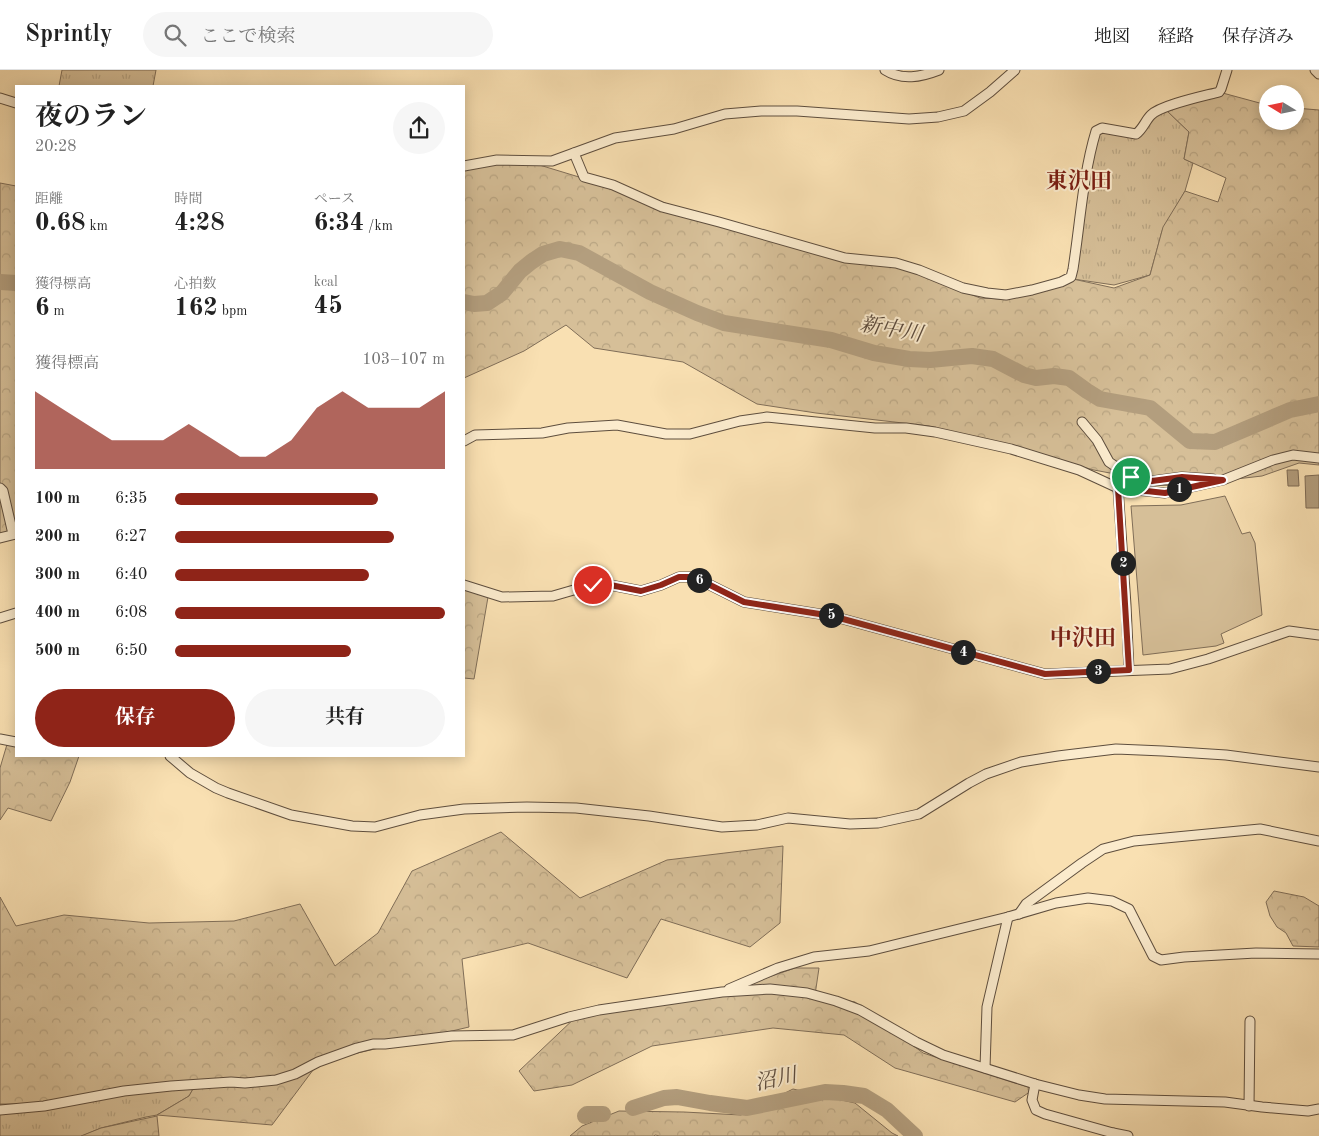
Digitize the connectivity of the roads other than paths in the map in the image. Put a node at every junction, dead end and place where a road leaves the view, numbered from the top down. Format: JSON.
{"nodes":[{"id":1,"x":885,"y":70,"type":"edge"},
{"id":2,"x":939,"y":70,"type":"edge"},
{"id":3,"x":1016,"y":70,"type":"edge"},
{"id":4,"x":1227,"y":70,"type":"edge"},
{"id":5,"x":1316,"y":70,"type":"edge"},
{"id":6,"x":1319,"y":74,"type":"edge"},
{"id":7,"x":0,"y":98,"type":"edge"},
{"id":8,"x":15,"y":103,"type":"edge"},
{"id":9,"x":574,"y":153,"type":"junction"},
{"id":10,"x":465,"y":166,"type":"edge"},
{"id":11,"x":1082,"y":422,"type":"dead end"},
{"id":12,"x":465,"y":440,"type":"edge"},
{"id":13,"x":1319,"y":458,"type":"edge"},
{"id":14,"x":1223,"y":480,"type":"junction"},
{"id":15,"x":0,"y":488,"type":"edge"},
{"id":16,"x":1118,"y":488,"type":"junction"},
{"id":17,"x":15,"y":534,"type":"edge"},
{"id":18,"x":0,"y":538,"type":"edge"},
{"id":19,"x":465,"y":585,"type":"edge"},
{"id":20,"x":15,"y":613,"type":"edge"},
{"id":21,"x":0,"y":618,"type":"edge"},
{"id":22,"x":1319,"y":635,"type":"edge"},
{"id":23,"x":1129,"y":670,"type":"junction"},
{"id":24,"x":0,"y":739,"type":"edge"},
{"id":25,"x":15,"y":742,"type":"edge"},
{"id":26,"x":171,"y":757,"type":"edge"},
{"id":27,"x":1319,"y":767,"type":"edge"},
{"id":28,"x":1319,"y":841,"type":"edge"},
{"id":29,"x":1018,"y":914,"type":"junction"},
{"id":30,"x":1008,"y":917,"type":"junction"},
{"id":31,"x":1319,"y":954,"type":"edge"},
{"id":32,"x":722,"y":992,"type":"junction"},
{"id":33,"x":1250,"y":1021,"type":"dead end"},
{"id":34,"x":985,"y":1068,"type":"junction"},
{"id":35,"x":1035,"y":1084,"type":"junction"},
{"id":36,"x":1249,"y":1106,"type":"junction"},
{"id":37,"x":1319,"y":1109,"type":"edge"},
{"id":38,"x":0,"y":1110,"type":"edge"},
{"id":39,"x":1113,"y":1135,"type":"edge"},
{"id":40,"x":1128,"y":1136,"type":"edge"}],
"edges":[{"from":1,"to":2,"type":"street"},
{"from":3,"to":9,"type":"street"},
{"from":4,"to":9,"type":"street"},
{"from":5,"to":6,"type":"street"},
{"from":7,"to":8,"type":"street"},
{"from":9,"to":10,"type":"street"},
{"from":11,"to":14,"type":"street"},
{"from":12,"to":16,"type":"street"},
{"from":13,"to":14,"type":"street"},
{"from":14,"to":16,"type":"street"},
{"from":15,"to":17,"type":"street"},
{"from":16,"to":23,"type":"street"},
{"from":17,"to":18,"type":"street"},
{"from":19,"to":23,"type":"street"},
{"from":20,"to":21,"type":"street"},
{"from":22,"to":23,"type":"street"},
{"from":24,"to":25,"type":"street"},
{"from":26,"to":27,"type":"street"},
{"from":28,"to":29,"type":"street"},
{"from":29,"to":30,"type":"street"},
{"from":29,"to":31,"type":"street"},
{"from":30,"to":32,"type":"street"},
{"from":30,"to":34,"type":"street"},
{"from":32,"to":34,"type":"street"},
{"from":32,"to":38,"type":"street"},
{"from":33,"to":36,"type":"street"},
{"from":34,"to":35,"type":"street"},
{"from":35,"to":36,"type":"street"},
{"from":35,"to":39,"type":"street"},
{"from":36,"to":37,"type":"street"},
{"from":39,"to":40,"type":"street"}]}
